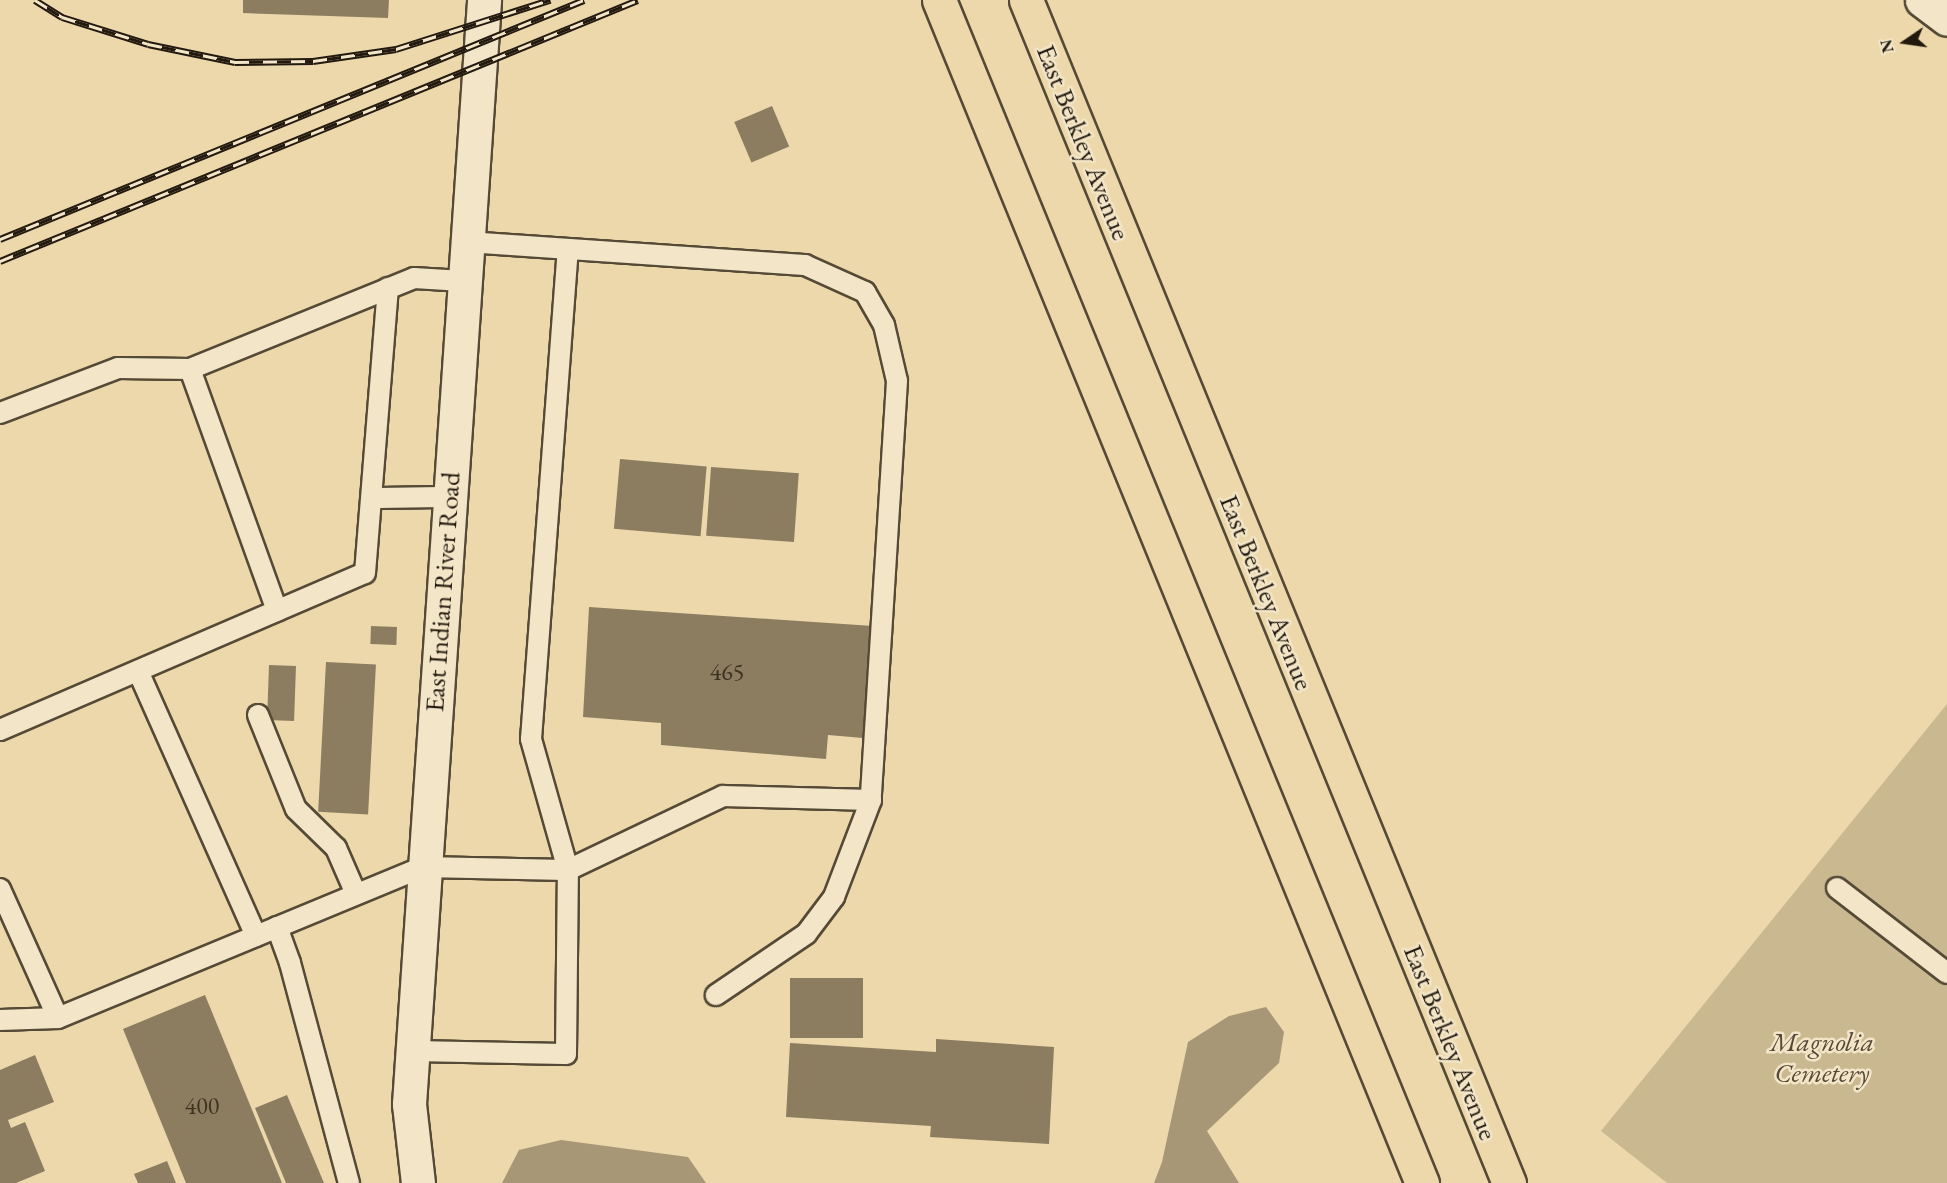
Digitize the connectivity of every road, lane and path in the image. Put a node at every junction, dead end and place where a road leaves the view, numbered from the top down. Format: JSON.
{"nodes":[{"id":1,"x":484,"y":0,"type":"edge"},
{"id":2,"x":939,"y":0,"type":"edge"},
{"id":3,"x":1026,"y":0,"type":"edge"},
{"id":4,"x":1922,"y":0,"type":"edge"},
{"id":5,"x":1947,"y":19,"type":"edge"},
{"id":6,"x":466,"y":242,"type":"junction"},
{"id":7,"x":568,"y":249,"type":"junction"},
{"id":8,"x":463,"y":281,"type":"junction"},
{"id":9,"x":388,"y":288,"type":"junction"},
{"id":10,"x":190,"y":369,"type":"junction"},
{"id":11,"x":0,"y":413,"type":"edge"},
{"id":12,"x":448,"y":497,"type":"junction"},
{"id":13,"x":372,"y":498,"type":"junction"},
{"id":14,"x":277,"y":611,"type":"junction"},
{"id":15,"x":138,"y":671,"type":"junction"},
{"id":16,"x":258,"y":715,"type":"dead end"},
{"id":17,"x":0,"y":729,"type":"edge"},
{"id":18,"x":871,"y":800,"type":"junction"},
{"id":19,"x":422,"y":867,"type":"junction"},
{"id":20,"x":568,"y":870,"type":"junction"},
{"id":21,"x":1837,"y":888,"type":"dead end"},
{"id":22,"x":0,"y":889,"type":"edge"},
{"id":23,"x":356,"y":894,"type":"junction"},
{"id":24,"x":277,"y":927,"type":"junction"},
{"id":25,"x":256,"y":936,"type":"junction"},
{"id":26,"x":1947,"y":973,"type":"edge"},
{"id":27,"x":716,"y":995,"type":"dead end"},
{"id":28,"x":58,"y":1018,"type":"junction"},
{"id":29,"x":0,"y":1020,"type":"edge"},
{"id":30,"x":412,"y":1051,"type":"junction"},
{"id":31,"x":349,"y":1183,"type":"edge"},
{"id":32,"x":418,"y":1183,"type":"edge"},
{"id":33,"x":1422,"y":1183,"type":"edge"},
{"id":34,"x":1509,"y":1183,"type":"edge"}],
"edges":[{"from":1,"to":6,"type":"street","name":"East Indian River Road"},
{"from":2,"to":33,"type":"main road"},
{"from":3,"to":34,"type":"main road","name":"East Berkley Avenue"},
{"from":4,"to":5,"type":"street"},
{"from":6,"to":7,"type":"lane"},
{"from":6,"to":8,"type":"street","name":"East Indian River Road"},
{"from":7,"to":18,"type":"lane"},
{"from":7,"to":20,"type":"lane"},
{"from":8,"to":9,"type":"lane"},
{"from":8,"to":12,"type":"street","name":"East Indian River Road"},
{"from":9,"to":10,"type":"lane"},
{"from":9,"to":13,"type":"lane"},
{"from":10,"to":11,"type":"lane"},
{"from":10,"to":14,"type":"lane"},
{"from":12,"to":13,"type":"lane"},
{"from":12,"to":19,"type":"street","name":"East Indian River Road"},
{"from":13,"to":14,"type":"lane"},
{"from":14,"to":15,"type":"lane"},
{"from":15,"to":17,"type":"lane"},
{"from":15,"to":25,"type":"lane"},
{"from":16,"to":23,"type":"lane"},
{"from":18,"to":20,"type":"lane"},
{"from":18,"to":27,"type":"lane"},
{"from":19,"to":20,"type":"lane"},
{"from":19,"to":23,"type":"lane"},
{"from":19,"to":30,"type":"street","name":"East Indian River Road"},
{"from":20,"to":30,"type":"lane"},
{"from":21,"to":26,"type":"lane"},
{"from":22,"to":28,"type":"lane"},
{"from":23,"to":24,"type":"lane"},
{"from":24,"to":25,"type":"lane"},
{"from":24,"to":31,"type":"lane"},
{"from":25,"to":28,"type":"lane"},
{"from":28,"to":29,"type":"lane"},
{"from":30,"to":32,"type":"street","name":"East Indian River Road"}]}
